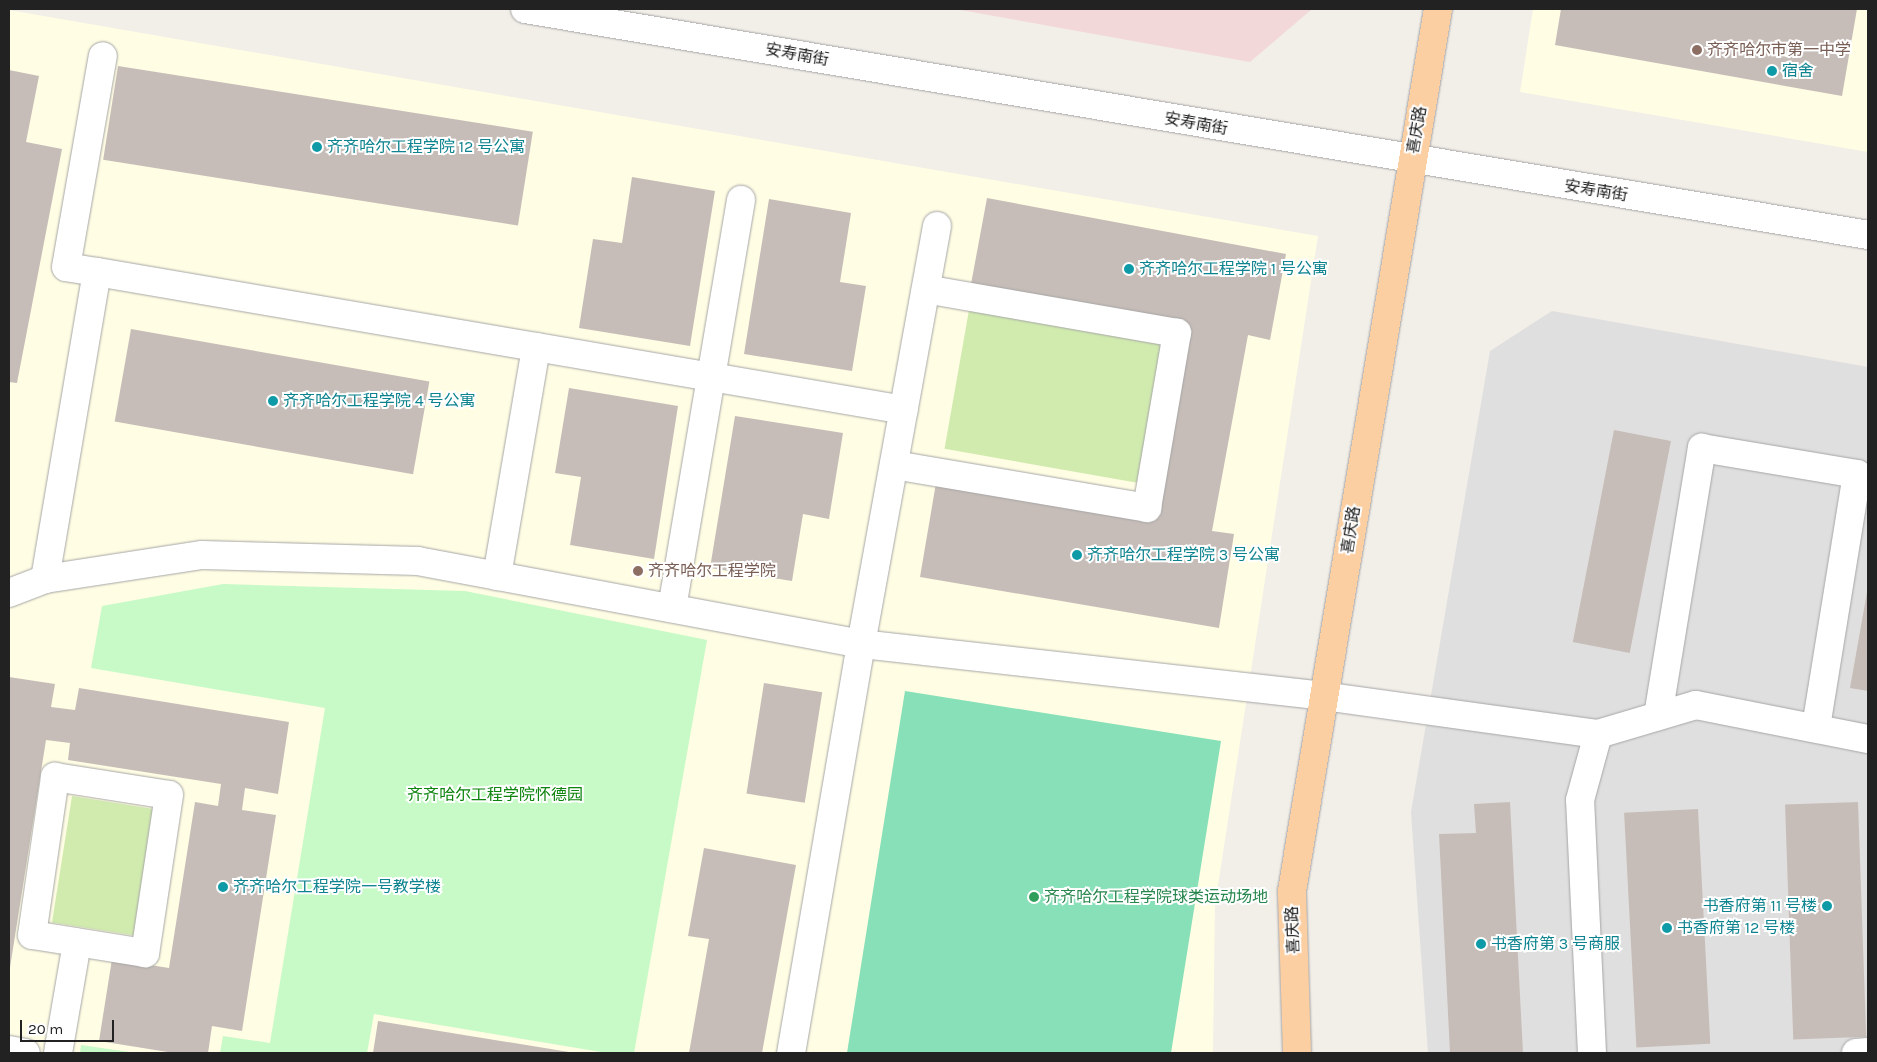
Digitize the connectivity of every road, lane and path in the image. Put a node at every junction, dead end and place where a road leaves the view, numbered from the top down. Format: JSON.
{"nodes":[{"id":1,"x":524,"y":9,"type":"edge"},
{"id":2,"x":1438,"y":9,"type":"edge"},
{"id":3,"x":103,"y":56,"type":"dead end"},
{"id":4,"x":1412,"y":161,"type":"junction"},
{"id":5,"x":741,"y":200,"type":"dead end"},
{"id":6,"x":937,"y":226,"type":"dead end"},
{"id":7,"x":1868,"y":235,"type":"edge"},
{"id":8,"x":97,"y":272,"type":"junction"},
{"id":9,"x":926,"y":289,"type":"junction"},
{"id":10,"x":536,"y":347,"type":"junction"},
{"id":11,"x":711,"y":377,"type":"junction"},
{"id":12,"x":904,"y":410,"type":"junction"},
{"id":13,"x":894,"y":465,"type":"junction"},
{"id":14,"x":497,"y":576,"type":"junction"},
{"id":15,"x":45,"y":580,"type":"junction"},
{"id":16,"x":9,"y":592,"type":"edge"},
{"id":17,"x":672,"y":608,"type":"junction"},
{"id":18,"x":861,"y":644,"type":"junction"},
{"id":19,"x":1323,"y":696,"type":"junction"},
{"id":20,"x":1658,"y":716,"type":"junction"},
{"id":21,"x":1816,"y":728,"type":"junction"},
{"id":22,"x":1598,"y":734,"type":"junction"},
{"id":23,"x":1868,"y":739,"type":"edge"},
{"id":24,"x":77,"y":943,"type":"junction"},
{"id":25,"x":9,"y":1050,"type":"edge"},
{"id":26,"x":1868,"y":1052,"type":"edge"},
{"id":27,"x":26,"y":1053,"type":"edge"},
{"id":28,"x":58,"y":1053,"type":"edge"},
{"id":29,"x":791,"y":1053,"type":"edge"},
{"id":30,"x":1297,"y":1053,"type":"edge"},
{"id":31,"x":1592,"y":1053,"type":"edge"},
{"id":32,"x":1856,"y":1053,"type":"edge"}],
"edges":[{"from":1,"to":4,"type":"street","name":"安寿南街"},
{"from":2,"to":4,"type":"main road","name":"喜庆路"},
{"from":3,"to":8,"type":"street"},
{"from":4,"to":7,"type":"street","name":"安寿南街"},
{"from":4,"to":19,"type":"main road","name":"喜庆路"},
{"from":5,"to":11,"type":"street"},
{"from":6,"to":9,"type":"street"},
{"from":8,"to":10,"type":"street"},
{"from":8,"to":15,"type":"street"},
{"from":9,"to":12,"type":"street"},
{"from":9,"to":13,"type":"street"},
{"from":10,"to":11,"type":"street"},
{"from":10,"to":14,"type":"street"},
{"from":11,"to":12,"type":"street"},
{"from":11,"to":17,"type":"street"},
{"from":12,"to":13,"type":"street"},
{"from":13,"to":18,"type":"street"},
{"from":14,"to":15,"type":"street"},
{"from":14,"to":17,"type":"street"},
{"from":15,"to":16,"type":"street"},
{"from":17,"to":18,"type":"street"},
{"from":18,"to":19,"type":"street"},
{"from":18,"to":29,"type":"street"},
{"from":19,"to":22,"type":"street"},
{"from":19,"to":30,"type":"main road","name":"喜庆路"},
{"from":20,"to":21,"type":"street"},
{"from":20,"to":21,"type":"street"},
{"from":20,"to":22,"type":"street"},
{"from":21,"to":23,"type":"street"},
{"from":22,"to":31,"type":"street"},
{"from":24,"to":24,"type":"street"},
{"from":24,"to":28,"type":"street"},
{"from":25,"to":27,"type":"street"},
{"from":26,"to":32,"type":"street"}]}
